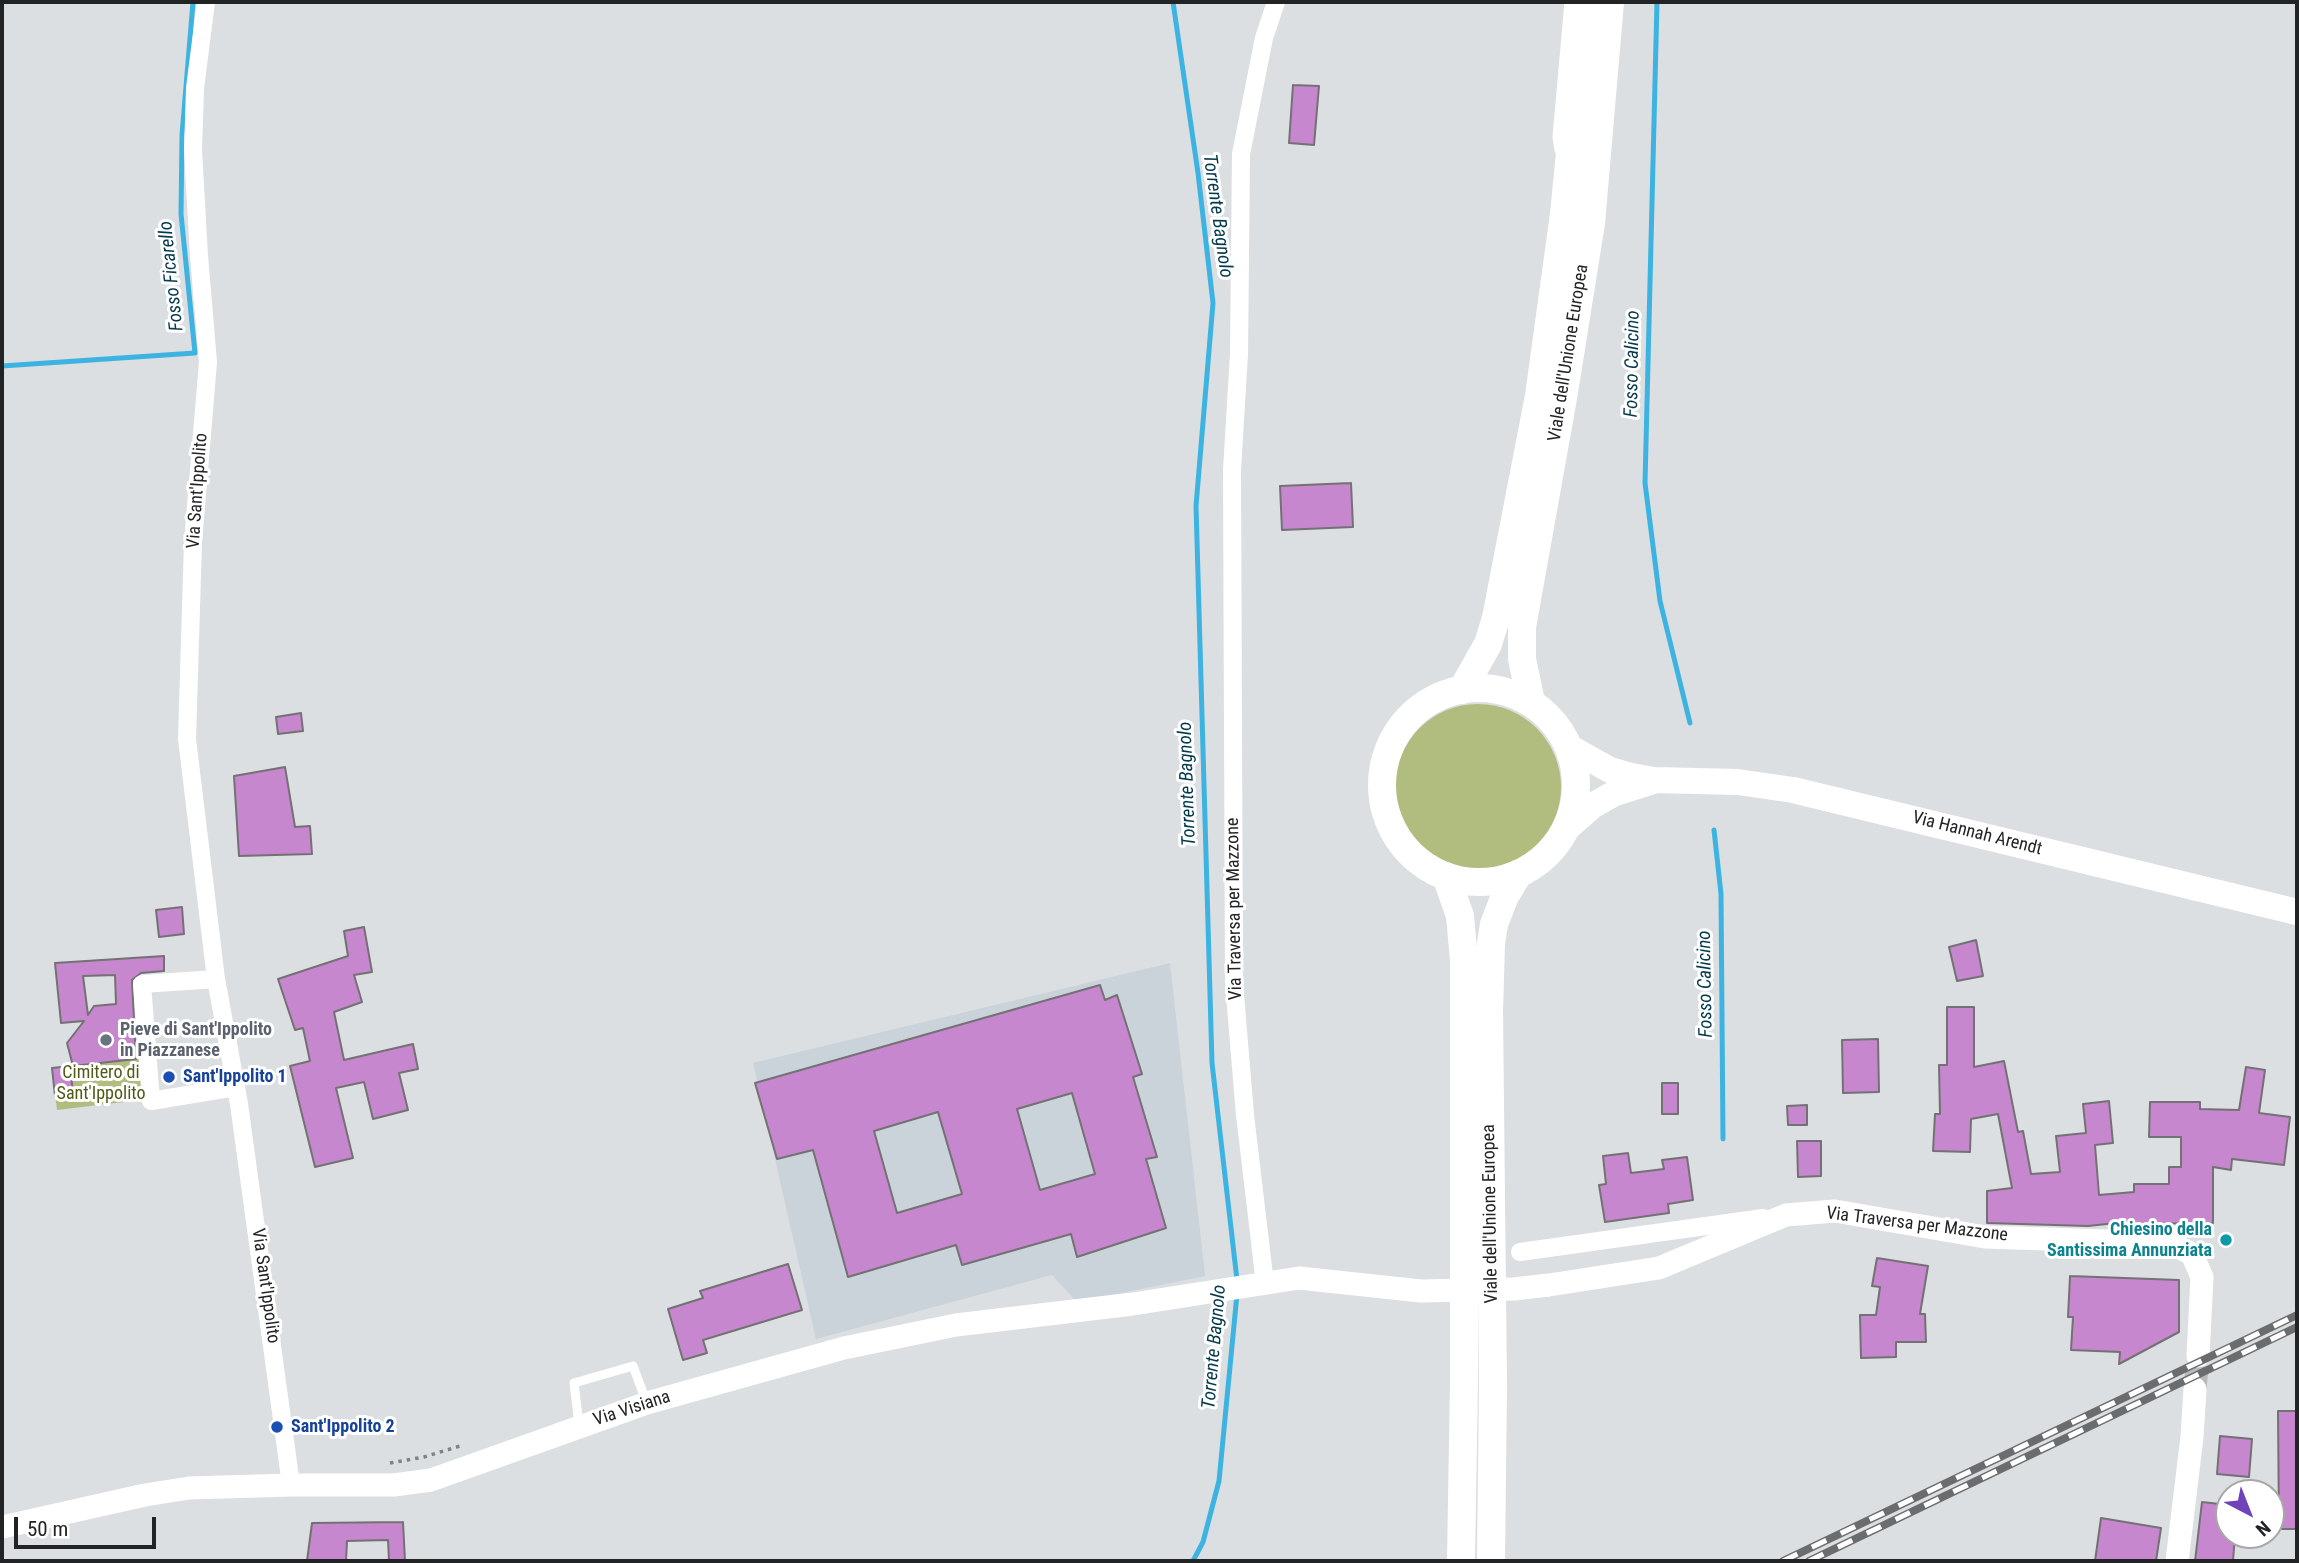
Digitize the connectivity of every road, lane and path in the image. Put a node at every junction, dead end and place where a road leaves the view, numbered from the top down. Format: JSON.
{"nodes":[{"id":1,"x":206,"y":2,"type":"edge"},
{"id":2,"x":1276,"y":2,"type":"edge"},
{"id":3,"x":1569,"y":2,"type":"edge"},
{"id":4,"x":1585,"y":2,"type":"edge"},
{"id":5,"x":1612,"y":16,"type":"edge"},
{"id":6,"x":1568,"y":179,"type":"junction"},
{"id":7,"x":1462,"y":690,"type":"junction"},
{"id":8,"x":1531,"y":702,"type":"junction"},
{"id":9,"x":1569,"y":747,"type":"junction"},
{"id":10,"x":1654,"y":780,"type":"junction"},
{"id":11,"x":1566,"y":829,"type":"junction"},
{"id":12,"x":1519,"y":873,"type":"junction"},
{"id":13,"x":1446,"y":876,"type":"junction"},
{"id":14,"x":2297,"y":912,"type":"edge"},
{"id":15,"x":216,"y":979,"type":"junction"},
{"id":16,"x":236,"y":1087,"type":"junction"},
{"id":17,"x":1786,"y":1215,"type":"junction"},
{"id":18,"x":1520,"y":1252,"type":"dead end"},
{"id":19,"x":1260,"y":1285,"type":"junction"},
{"id":20,"x":2198,"y":1356,"type":"tunnel mouth"},
{"id":21,"x":2195,"y":1389,"type":"tunnel mouth"},
{"id":22,"x":646,"y":1402,"type":"junction"},
{"id":23,"x":579,"y":1426,"type":"junction"},
{"id":24,"x":291,"y":1485,"type":"junction"},
{"id":25,"x":2,"y":1527,"type":"edge"},
{"id":26,"x":1461,"y":1561,"type":"edge"},
{"id":27,"x":1490,"y":1561,"type":"edge"},
{"id":28,"x":2176,"y":1561,"type":"edge"}],
"edges":[{"from":1,"to":15,"type":"street","name":"Via Sant'Ippolito"},
{"from":2,"to":19,"type":"street","name":"Via Traversa per Mazzone"},
{"from":3,"to":6,"type":"lane"},
{"from":4,"to":6,"type":"main road","name":"Viale dell'Unione Europea"},
{"from":5,"to":8,"type":"main road","name":"Viale dell'Unione Europea"},
{"from":6,"to":7,"type":"main road","name":"Viale dell'Unione Europea"},
{"from":7,"to":8,"type":"main road","name":"Viale dell'Unione Europea"},
{"from":7,"to":13,"type":"main road","name":"Viale dell'Unione Europea"},
{"from":8,"to":9,"type":"main road","name":"Viale dell'Unione Europea"},
{"from":9,"to":10,"type":"main road"},
{"from":9,"to":11,"type":"main road","name":"Viale dell'Unione Europea"},
{"from":10,"to":11,"type":"main road"},
{"from":10,"to":14,"type":"main road","name":"Via Hannah Arendt"},
{"from":11,"to":12,"type":"main road","name":"Viale dell'Unione Europea"},
{"from":12,"to":13,"type":"main road","name":"Viale dell'Unione Europea"},
{"from":12,"to":27,"type":"main road","name":"Viale dell'Unione Europea"},
{"from":13,"to":26,"type":"main road","name":"Viale dell'Unione Europea"},
{"from":15,"to":16,"type":"street","name":"Via Sant'Ippolito"},
{"from":15,"to":16,"type":"street"},
{"from":16,"to":24,"type":"street","name":"Via Sant'Ippolito"},
{"from":17,"to":18,"type":"street","name":"Via Traversa per Mazzone"},
{"from":17,"to":19,"type":"street","name":"Via Traversa per Mazzone"},
{"from":17,"to":20,"type":"street","name":"Via Traversa per Mazzone"},
{"from":19,"to":22,"type":"street","name":"Via Visiana"},
{"from":21,"to":28,"type":"street"},
{"from":22,"to":23,"type":"street","name":"Via Visiana"},
{"from":22,"to":23,"type":"lane"},
{"from":23,"to":24,"type":"street","name":"Via Visiana"},
{"from":24,"to":25,"type":"street","name":"Via Visiana"}]}
